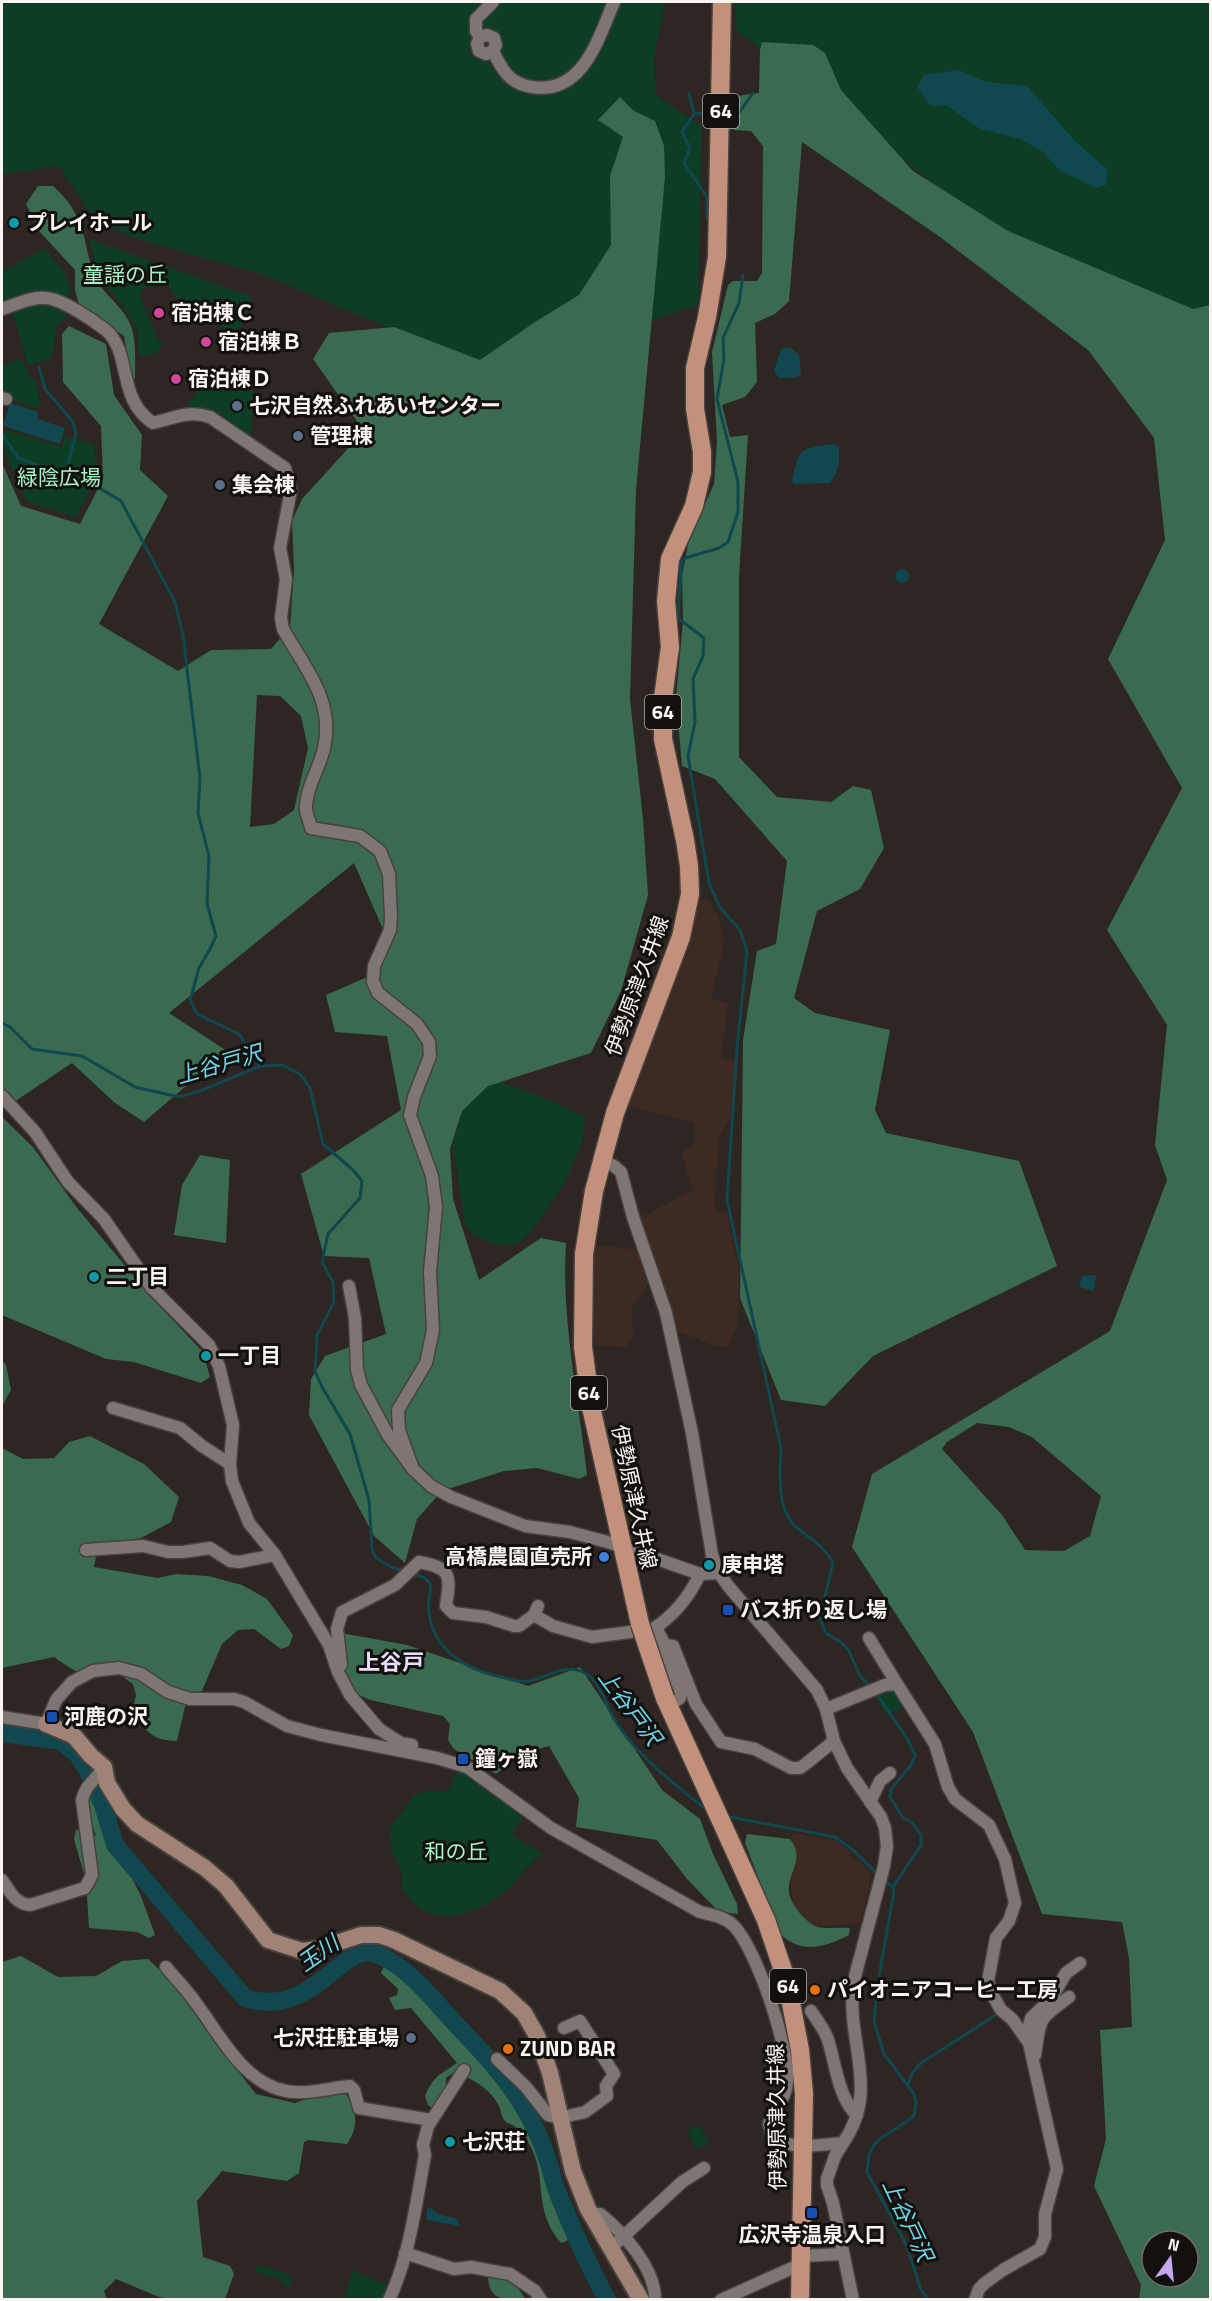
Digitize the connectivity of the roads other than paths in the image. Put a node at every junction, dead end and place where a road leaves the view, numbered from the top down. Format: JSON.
{"nodes":[{"id":1,"x":493,"y":2,"type":"edge"},
{"id":2,"x":614,"y":2,"type":"edge"},
{"id":3,"x":722,"y":2,"type":"edge"},
{"id":4,"x":2,"y":309,"type":"edge"},
{"id":5,"x":2,"y":1096,"type":"edge"},
{"id":6,"x":602,"y":1160,"type":"junction"},
{"id":7,"x":350,"y":1286,"type":"dead end"},
{"id":8,"x":113,"y":1408,"type":"dead end"},
{"id":9,"x":230,"y":1464,"type":"junction"},
{"id":10,"x":413,"y":1469,"type":"junction"},
{"id":11,"x":622,"y":1548,"type":"junction"},
{"id":12,"x":86,"y":1551,"type":"dead end"},
{"id":13,"x":275,"y":1555,"type":"junction"},
{"id":14,"x":719,"y":1573,"type":"junction"},
{"id":15,"x":700,"y":1574,"type":"junction"},
{"id":16,"x":645,"y":1628,"type":"junction"},
{"id":17,"x":868,"y":1638,"type":"dead end"},
{"id":18,"x":665,"y":1645,"type":"junction"},
{"id":19,"x":338,"y":1672,"type":"junction"},
{"id":20,"x":897,"y":1684,"type":"junction"},
{"id":21,"x":668,"y":1706,"type":"junction"},
{"id":22,"x":826,"y":1709,"type":"junction"},
{"id":23,"x":2,"y":1717,"type":"edge"},
{"id":24,"x":46,"y":1724,"type":"junction"},
{"id":25,"x":834,"y":1741,"type":"junction"},
{"id":26,"x":451,"y":1762,"type":"junction"},
{"id":27,"x":101,"y":1771,"type":"junction"},
{"id":28,"x":890,"y":1773,"type":"dead end"},
{"id":29,"x":870,"y":1802,"type":"junction"},
{"id":30,"x":2,"y":1880,"type":"edge"},
{"id":31,"x":1080,"y":1963,"type":"dead end"},
{"id":32,"x":166,"y":1967,"type":"dead end"},
{"id":33,"x":1069,"y":1997,"type":"dead end"},
{"id":34,"x":811,"y":2011,"type":"dead end"},
{"id":35,"x":564,"y":2028,"type":"dead end"},
{"id":36,"x":1026,"y":2037,"type":"junction"},
{"id":37,"x":497,"y":2059,"type":"dead end"},
{"id":38,"x":1034,"y":2059,"type":"junction"},
{"id":39,"x":464,"y":2070,"type":"dead end"},
{"id":40,"x":857,"y":2115,"type":"junction"},
{"id":41,"x":559,"y":2118,"type":"junction"},
{"id":42,"x":431,"y":2120,"type":"junction"},
{"id":43,"x":843,"y":2143,"type":"junction"},
{"id":44,"x":803,"y":2145,"type":"junction"},
{"id":45,"x":704,"y":2168,"type":"dead end"},
{"id":46,"x":591,"y":2214,"type":"junction"},
{"id":47,"x":624,"y":2236,"type":"junction"},
{"id":48,"x":611,"y":2248,"type":"junction"},
{"id":49,"x":405,"y":2253,"type":"junction"},
{"id":50,"x":843,"y":2254,"type":"junction"},
{"id":51,"x":801,"y":2260,"type":"junction"},
{"id":52,"x":389,"y":2300,"type":"edge"},
{"id":53,"x":541,"y":2300,"type":"edge"},
{"id":54,"x":641,"y":2300,"type":"edge"},
{"id":55,"x":655,"y":2300,"type":"edge"},
{"id":56,"x":721,"y":2300,"type":"edge"},
{"id":57,"x":800,"y":2300,"type":"edge"},
{"id":58,"x":853,"y":2300,"type":"edge"},
{"id":59,"x":975,"y":2300,"type":"edge"}],
"edges":[{"from":1,"to":2,"type":"street"},
{"from":3,"to":6,"type":"main road","name":"伊勢原津久井線","number":"64"},
{"from":4,"to":10,"type":"street"},
{"from":5,"to":9,"type":"street"},
{"from":6,"to":11,"type":"main road","name":"伊勢原津久井線","number":"64"},
{"from":6,"to":14,"type":"street"},
{"from":7,"to":10,"type":"street"},
{"from":8,"to":9,"type":"street"},
{"from":9,"to":13,"type":"street"},
{"from":10,"to":11,"type":"street"},
{"from":11,"to":15,"type":"street"},
{"from":11,"to":16,"type":"main road","name":"伊勢原津久井線","number":"64"},
{"from":12,"to":13,"type":"street"},
{"from":13,"to":19,"type":"street"},
{"from":14,"to":15,"type":"street"},
{"from":14,"to":22,"type":"street"},
{"from":15,"to":16,"type":"street"},
{"from":16,"to":18,"type":"street"},
{"from":16,"to":19,"type":"street"},
{"from":16,"to":21,"type":"main road","number":"64","bridge":true},
{"from":17,"to":20,"type":"street"},
{"from":18,"to":21,"type":"street"},
{"from":18,"to":25,"type":"street"},
{"from":19,"to":26,"type":"street"},
{"from":20,"to":22,"type":"street"},
{"from":20,"to":36,"type":"street"},
{"from":21,"to":44,"type":"main road","name":"伊勢原津久井線","number":"64"},
{"from":22,"to":25,"type":"street"},
{"from":23,"to":24,"type":"street"},
{"from":24,"to":26,"type":"street"},
{"from":24,"to":27,"type":"street"},
{"from":25,"to":29,"type":"street"},
{"from":26,"to":44,"type":"street"},
{"from":27,"to":30,"type":"street"},
{"from":27,"to":41,"type":"street"},
{"from":28,"to":29,"type":"street"},
{"from":29,"to":40,"type":"street"},
{"from":31,"to":36,"type":"street"},
{"from":32,"to":42,"type":"street"},
{"from":33,"to":38,"type":"street"},
{"from":34,"to":40,"type":"street"},
{"from":35,"to":41,"type":"street"},
{"from":36,"to":38,"type":"street"},
{"from":37,"to":41,"type":"street"},
{"from":38,"to":59,"type":"street"},
{"from":39,"to":42,"type":"street"},
{"from":40,"to":43,"type":"street"},
{"from":41,"to":46,"type":"street"},
{"from":42,"to":49,"type":"street"},
{"from":43,"to":44,"type":"street"},
{"from":43,"to":50,"type":"street"},
{"from":44,"to":51,"type":"main road","name":"伊勢原津久井線","number":"64"},
{"from":45,"to":47,"type":"street"},
{"from":46,"to":47,"type":"street"},
{"from":46,"to":48,"type":"street"},
{"from":47,"to":48,"type":"street"},
{"from":47,"to":55,"type":"street"},
{"from":48,"to":54,"type":"street"},
{"from":49,"to":52,"type":"street"},
{"from":49,"to":53,"type":"street"},
{"from":50,"to":51,"type":"street"},
{"from":50,"to":58,"type":"street"},
{"from":51,"to":56,"type":"street"},
{"from":51,"to":57,"type":"main road","name":"伊勢原津久井線","number":"64"}]}
